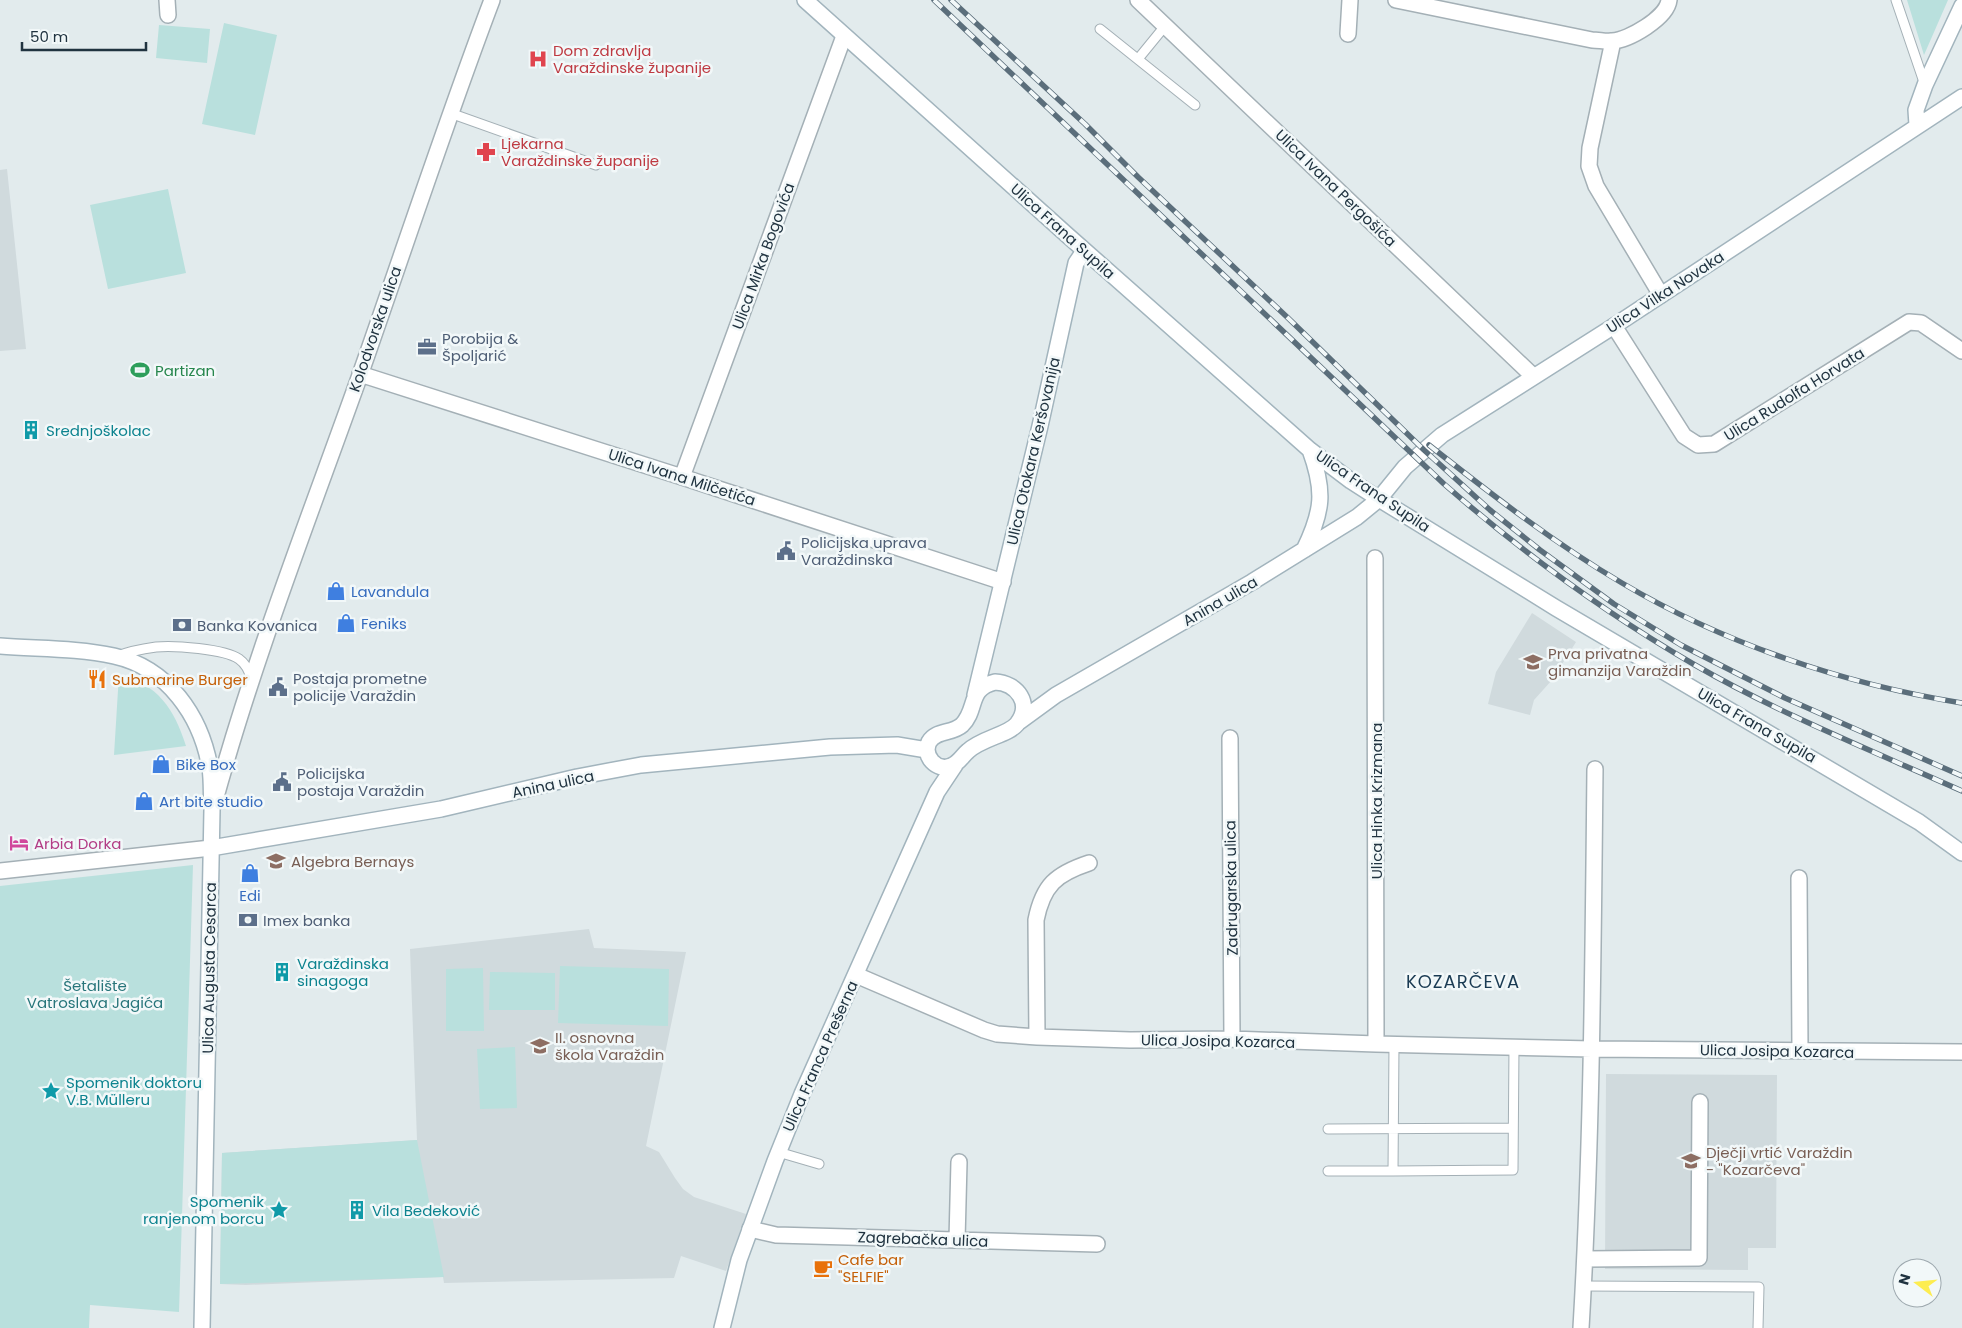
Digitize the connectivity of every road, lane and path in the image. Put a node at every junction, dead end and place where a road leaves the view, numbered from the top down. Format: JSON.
{"nodes":[{"id":1,"x":492,"y":0,"type":"edge"},
{"id":2,"x":805,"y":0,"type":"edge"},
{"id":3,"x":1138,"y":0,"type":"edge"},
{"id":4,"x":1350,"y":0,"type":"edge"},
{"id":5,"x":1396,"y":0,"type":"edge"},
{"id":6,"x":1669,"y":0,"type":"edge"},
{"id":7,"x":1896,"y":0,"type":"edge"},
{"id":8,"x":1962,"y":6,"type":"edge"},
{"id":9,"x":1165,"y":26,"type":"junction"},
{"id":10,"x":1100,"y":29,"type":"dead end"},
{"id":11,"x":1348,"y":34,"type":"dead end"},
{"id":12,"x":844,"y":36,"type":"junction"},
{"id":13,"x":1613,"y":41,"type":"junction"},
{"id":14,"x":1138,"y":59,"type":"junction"},
{"id":15,"x":1925,"y":84,"type":"junction"},
{"id":16,"x":1962,"y":97,"type":"edge"},
{"id":17,"x":1195,"y":105,"type":"dead end"},
{"id":18,"x":450,"y":113,"type":"junction"},
{"id":19,"x":1917,"y":125,"type":"junction"},
{"id":20,"x":596,"y":165,"type":"dead end"},
{"id":21,"x":1084,"y":251,"type":"junction"},
{"id":22,"x":1661,"y":295,"type":"junction"},
{"id":23,"x":1614,"y":326,"type":"junction"},
{"id":24,"x":1962,"y":351,"type":"edge"},
{"id":25,"x":360,"y":374,"type":"junction"},
{"id":26,"x":1533,"y":376,"type":"junction"},
{"id":27,"x":1310,"y":450,"type":"junction"},
{"id":28,"x":682,"y":477,"type":"junction"},
{"id":29,"x":1379,"y":499,"type":"junction"},
{"id":30,"x":1303,"y":552,"type":"junction"},
{"id":31,"x":1375,"y":558,"type":"dead end"},
{"id":32,"x":1003,"y":582,"type":"junction"},
{"id":33,"x":0,"y":646,"type":"edge"},
{"id":34,"x":985,"y":652,"type":"junction"},
{"id":35,"x":116,"y":657,"type":"junction"},
{"id":36,"x":252,"y":678,"type":"junction"},
{"id":37,"x":1003,"y":682,"type":"junction"},
{"id":38,"x":1018,"y":693,"type":"junction"},
{"id":39,"x":975,"y":695,"type":"junction"},
{"id":40,"x":1056,"y":695,"type":"junction"},
{"id":41,"x":1019,"y":722,"type":"junction"},
{"id":42,"x":1230,"y":738,"type":"dead end"},
{"id":43,"x":931,"y":750,"type":"junction"},
{"id":44,"x":955,"y":764,"type":"junction"},
{"id":45,"x":1595,"y":770,"type":"dead end"},
{"id":46,"x":937,"y":792,"type":"junction"},
{"id":47,"x":212,"y":810,"type":"junction"},
{"id":48,"x":211,"y":848,"type":"junction"},
{"id":49,"x":1962,"y":853,"type":"edge"},
{"id":50,"x":1089,"y":863,"type":"dead end"},
{"id":51,"x":0,"y":871,"type":"edge"},
{"id":52,"x":1800,"y":878,"type":"dead end"},
{"id":53,"x":856,"y":975,"type":"junction"},
{"id":54,"x":1037,"y":1037,"type":"junction"},
{"id":55,"x":1232,"y":1039,"type":"junction"},
{"id":56,"x":1376,"y":1044,"type":"junction"},
{"id":57,"x":1394,"y":1045,"type":"junction"},
{"id":58,"x":1514,"y":1047,"type":"junction"},
{"id":59,"x":1592,"y":1049,"type":"junction"},
{"id":60,"x":1800,"y":1051,"type":"junction"},
{"id":61,"x":1962,"y":1052,"type":"edge"},
{"id":62,"x":1700,"y":1102,"type":"dead end"},
{"id":63,"x":1513,"y":1128,"type":"junction"},
{"id":64,"x":1328,"y":1129,"type":"dead end"},
{"id":65,"x":1394,"y":1129,"type":"junction"},
{"id":66,"x":778,"y":1152,"type":"junction"},
{"id":67,"x":959,"y":1162,"type":"dead end"},
{"id":68,"x":819,"y":1164,"type":"dead end"},
{"id":69,"x":1328,"y":1171,"type":"dead end"},
{"id":70,"x":1393,"y":1171,"type":"junction"},
{"id":71,"x":750,"y":1229,"type":"junction"},
{"id":72,"x":957,"y":1240,"type":"junction"},
{"id":73,"x":1098,"y":1244,"type":"dead end"},
{"id":74,"x":1586,"y":1259,"type":"junction"},
{"id":75,"x":1584,"y":1286,"type":"junction"},
{"id":76,"x":202,"y":1328,"type":"edge"},
{"id":77,"x":722,"y":1328,"type":"edge"},
{"id":78,"x":1582,"y":1328,"type":"edge"},
{"id":79,"x":1758,"y":1328,"type":"edge"}],
"edges":[{"from":1,"to":18,"type":"street","name":"Kolodvorska ulica"},
{"from":2,"to":12,"type":"street","name":"Ulica Frana Supila"},
{"from":3,"to":9,"type":"street","name":"Ulica Ivana Pergošića"},
{"from":4,"to":11,"type":"street"},
{"from":5,"to":13,"type":"street"},
{"from":6,"to":13,"type":"street"},
{"from":7,"to":15,"type":"lane"},
{"from":8,"to":15,"type":"street"},
{"from":9,"to":14,"type":"lane"},
{"from":9,"to":26,"type":"street","name":"Ulica Ivana Pergošića"},
{"from":10,"to":14,"type":"lane"},
{"from":12,"to":21,"type":"street","name":"Ulica Frana Supila"},
{"from":12,"to":28,"type":"street","name":"Ulica Mirka Bogovića"},
{"from":13,"to":22,"type":"street"},
{"from":14,"to":17,"type":"lane"},
{"from":15,"to":19,"type":"street"},
{"from":16,"to":19,"type":"street","name":"Ulica Vilka Novaka"},
{"from":18,"to":20,"type":"lane"},
{"from":18,"to":25,"type":"street","name":"Kolodvorska ulica"},
{"from":19,"to":22,"type":"street","name":"Ulica Vilka Novaka"},
{"from":21,"to":27,"type":"street","name":"Ulica Frana Supila"},
{"from":21,"to":32,"type":"street","name":"Ulica Otokara Keršovanija"},
{"from":22,"to":23,"type":"street","name":"Ulica Vilka Novaka"},
{"from":23,"to":24,"type":"street","name":"Ulica Rudolfa Horvata"},
{"from":23,"to":26,"type":"street","name":"Ulica Vilka Novaka"},
{"from":25,"to":28,"type":"street","name":"Ulica Ivana Milčetića"},
{"from":25,"to":36,"type":"street","name":"Kolodvorska ulica"},
{"from":26,"to":29,"type":"street","name":"Ulica Vilka Novaka"},
{"from":27,"to":29,"type":"street","name":"Ulica Frana Supila"},
{"from":27,"to":30,"type":"street"},
{"from":28,"to":32,"type":"street","name":"Ulica Ivana Milčetića"},
{"from":29,"to":30,"type":"street","name":"Anina ulica"},
{"from":29,"to":49,"type":"street","name":"Ulica Frana Supila"},
{"from":30,"to":40,"type":"street","name":"Anina ulica"},
{"from":31,"to":56,"type":"street","name":"Ulica Hinka Krizmana"},
{"from":32,"to":34,"type":"street","name":"Ulica Otokara Keršovanija"},
{"from":33,"to":35,"type":"street"},
{"from":34,"to":37,"type":"street"},
{"from":34,"to":39,"type":"street","name":"Ulica Otokara Keršovanija"},
{"from":35,"to":36,"type":"lane"},
{"from":35,"to":47,"type":"street"},
{"from":36,"to":47,"type":"street"},
{"from":37,"to":38,"type":"street"},
{"from":37,"to":39,"type":"street"},
{"from":38,"to":40,"type":"street"},
{"from":38,"to":41,"type":"street"},
{"from":39,"to":43,"type":"street","name":"Ulica Otokara Keršovanija"},
{"from":40,"to":41,"type":"street","name":"Anina ulica"},
{"from":41,"to":44,"type":"street","name":"Anina ulica"},
{"from":42,"to":55,"type":"street","name":"Zadrugarska ulica"},
{"from":43,"to":44,"type":"street"},
{"from":43,"to":46,"type":"street"},
{"from":43,"to":48,"type":"street","name":"Anina ulica"},
{"from":44,"to":46,"type":"street","name":"Ulica Franca Prešerna"},
{"from":45,"to":59,"type":"street"},
{"from":46,"to":53,"type":"street","name":"Ulica Franca Prešerna"},
{"from":47,"to":48,"type":"street","name":"Ulica Augusta Cesarca"},
{"from":48,"to":51,"type":"street","name":"Anina ulica"},
{"from":48,"to":76,"type":"street","name":"Ulica Augusta Cesarca"},
{"from":50,"to":54,"type":"street"},
{"from":52,"to":60,"type":"street"},
{"from":53,"to":54,"type":"street","name":"Ulica Josipa Kozarca"},
{"from":53,"to":66,"type":"street","name":"Ulica Franca Prešerna"},
{"from":54,"to":55,"type":"street","name":"Ulica Josipa Kozarca"},
{"from":55,"to":56,"type":"street","name":"Ulica Josipa Kozarca"},
{"from":56,"to":57,"type":"street","name":"Ulica Josipa Kozarca"},
{"from":57,"to":58,"type":"street","name":"Ulica Josipa Kozarca"},
{"from":57,"to":65,"type":"lane"},
{"from":58,"to":59,"type":"street","name":"Ulica Josipa Kozarca"},
{"from":58,"to":63,"type":"lane"},
{"from":59,"to":60,"type":"street","name":"Ulica Josipa Kozarca"},
{"from":59,"to":74,"type":"street"},
{"from":60,"to":61,"type":"street","name":"Ulica Josipa Kozarca"},
{"from":62,"to":74,"type":"street"},
{"from":63,"to":65,"type":"lane"},
{"from":63,"to":70,"type":"lane"},
{"from":64,"to":65,"type":"lane"},
{"from":65,"to":70,"type":"lane"},
{"from":66,"to":68,"type":"lane"},
{"from":66,"to":71,"type":"street","name":"Ulica Franca Prešerna"},
{"from":67,"to":72,"type":"street"},
{"from":69,"to":70,"type":"lane"},
{"from":71,"to":72,"type":"street","name":"Zagrebačka ulica"},
{"from":71,"to":77,"type":"street","name":"Ulica Franca Prešerna"},
{"from":72,"to":73,"type":"street","name":"Zagrebačka ulica"},
{"from":74,"to":75,"type":"street"},
{"from":75,"to":78,"type":"street"},
{"from":75,"to":79,"type":"lane"}]}
